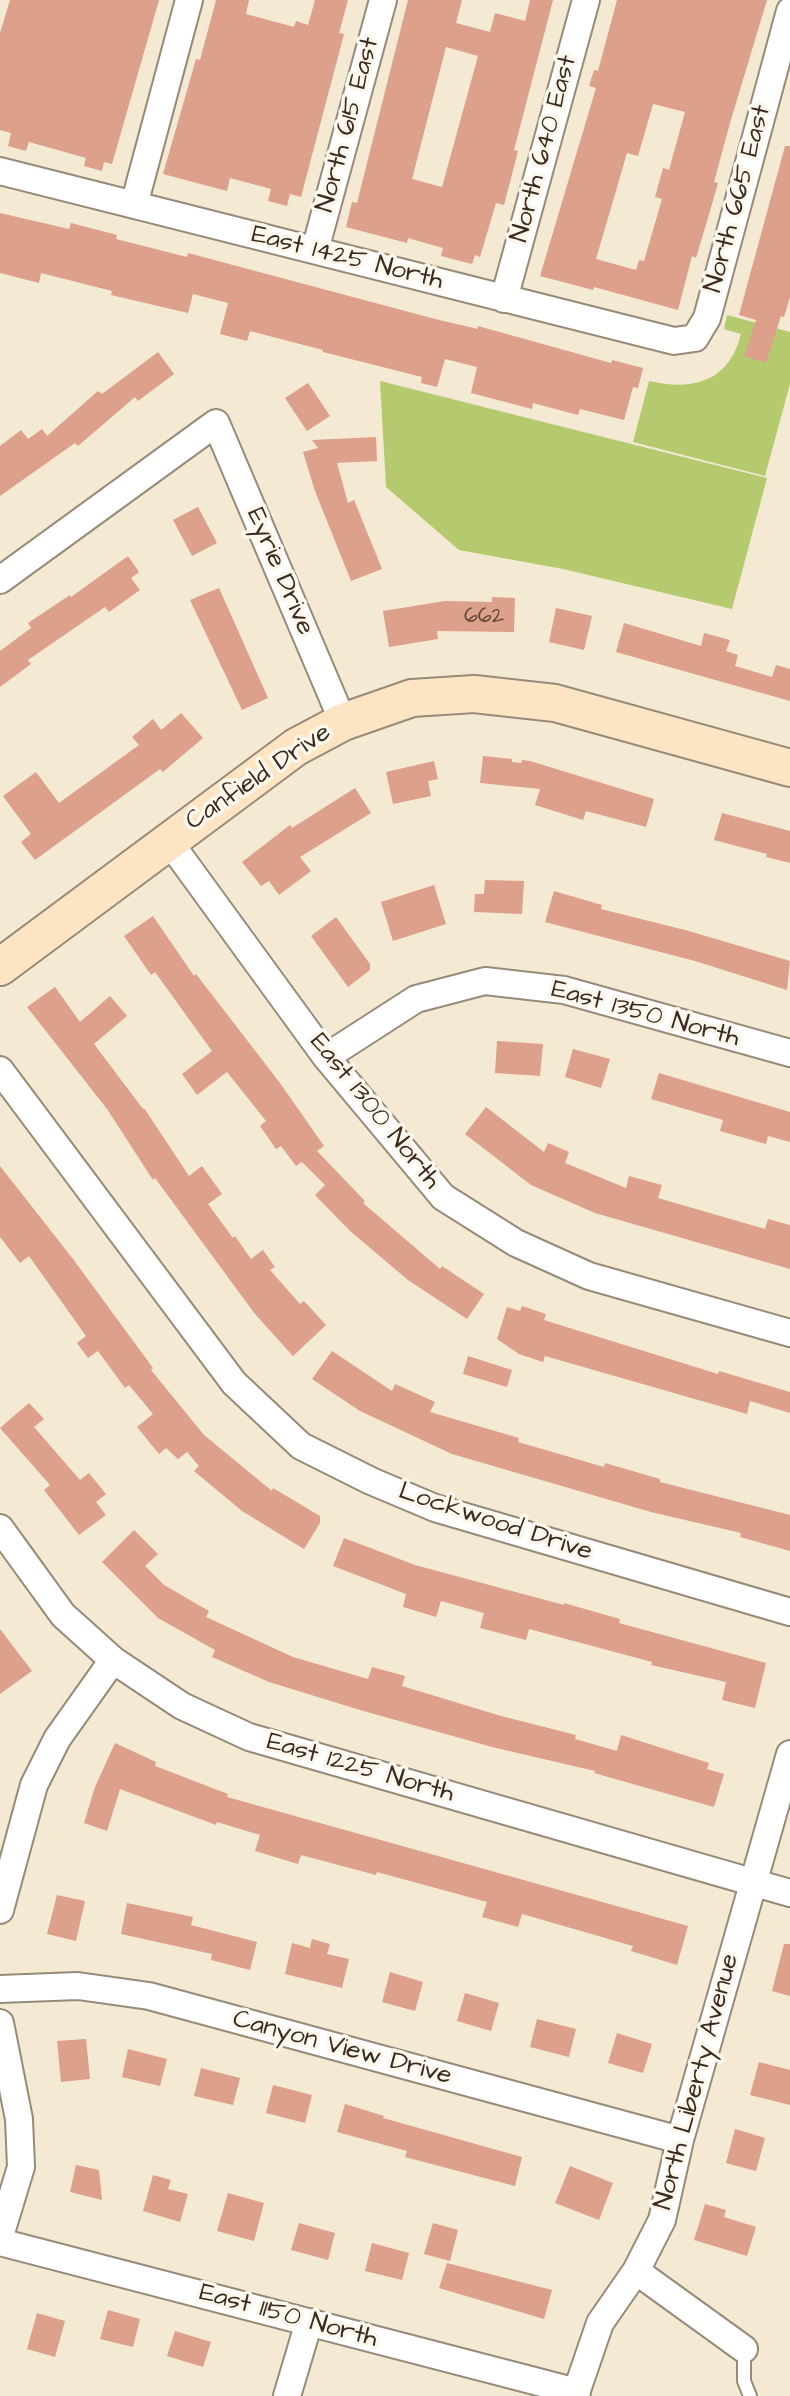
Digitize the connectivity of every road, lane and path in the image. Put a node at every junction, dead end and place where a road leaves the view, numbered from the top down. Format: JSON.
{"nodes":[{"id":1,"x":189,"y":0,"type":"edge"},
{"id":2,"x":383,"y":0,"type":"edge"},
{"id":3,"x":586,"y":0,"type":"edge"},
{"id":4,"x":790,"y":11,"type":"edge"},
{"id":5,"x":0,"y":171,"type":"edge"},
{"id":6,"x":134,"y":205,"type":"junction"},
{"id":7,"x":315,"y":250,"type":"junction"},
{"id":8,"x":504,"y":299,"type":"junction"},
{"id":9,"x":695,"y":338,"type":"joint"},
{"id":10,"x":0,"y":580,"type":"edge"},
{"id":11,"x":343,"y":722,"type":"junction"},
{"id":12,"x":790,"y":768,"type":"edge"},
{"id":13,"x":168,"y":840,"type":"junction"},
{"id":14,"x":0,"y":967,"type":"edge"},
{"id":15,"x":790,"y":1053,"type":"edge"},
{"id":16,"x":326,"y":1057,"type":"junction"},
{"id":17,"x":0,"y":1070,"type":"edge"},
{"id":18,"x":790,"y":1333,"type":"edge"},
{"id":19,"x":0,"y":1528,"type":"edge"},
{"id":20,"x":790,"y":1612,"type":"edge"},
{"id":21,"x":113,"y":1660,"type":"junction"},
{"id":22,"x":790,"y":1754,"type":"edge"},
{"id":23,"x":752,"y":1882,"type":"junction"},
{"id":24,"x":790,"y":1893,"type":"edge"},
{"id":25,"x":0,"y":1910,"type":"edge"},
{"id":26,"x":0,"y":1989,"type":"edge"},
{"id":27,"x":0,"y":2023,"type":"edge"},
{"id":28,"x":680,"y":2140,"type":"junction"},
{"id":29,"x":0,"y":2236,"type":"edge"},
{"id":30,"x":0,"y":2242,"type":"edge"},
{"id":31,"x":636,"y":2271,"type":"junction"},
{"id":32,"x":309,"y":2322,"type":"junction"},
{"id":33,"x":744,"y":2349,"type":"joint"},
{"id":34,"x":576,"y":2394,"type":"edge"},
{"id":35,"x":287,"y":2396,"type":"edge"},
{"id":36,"x":750,"y":2396,"type":"edge"}],
"edges":[{"from":1,"to":6,"type":"street"},
{"from":2,"to":7,"type":"street","name":"North 615 East"},
{"from":3,"to":8,"type":"street","name":"North 640 East"},
{"from":4,"to":9,"type":"street","name":"North 665 East"},
{"from":5,"to":6,"type":"street","name":"East 1425 North"},
{"from":6,"to":7,"type":"street","name":"East 1425 North"},
{"from":7,"to":8,"type":"street","name":"East 1425 North"},
{"from":8,"to":9,"type":"street","name":"East 1425 North"},
{"from":10,"to":11,"type":"street","name":"Eyrie Drive"},
{"from":11,"to":12,"type":"street","name":"Canfield Drive"},
{"from":11,"to":13,"type":"street","name":"Canfield Drive"},
{"from":13,"to":14,"type":"street","name":"Canfield Drive"},
{"from":13,"to":16,"type":"street","name":"East 1300 North"},
{"from":15,"to":16,"type":"street","name":"East 1350 North"},
{"from":16,"to":18,"type":"street","name":"East 1300 North"},
{"from":17,"to":20,"type":"street","name":"Lockwood Drive"},
{"from":19,"to":21,"type":"street","name":"East 1225 North"},
{"from":21,"to":23,"type":"street","name":"East 1225 North"},
{"from":21,"to":25,"type":"street"},
{"from":22,"to":23,"type":"street","name":"North Liberty Avenue"},
{"from":23,"to":24,"type":"street","name":"East 1225 North"},
{"from":23,"to":28,"type":"street","name":"North Liberty Avenue"},
{"from":26,"to":28,"type":"street","name":"Canyon View Drive"},
{"from":27,"to":29,"type":"street"},
{"from":28,"to":31,"type":"street","name":"North Liberty Avenue"},
{"from":30,"to":32,"type":"street","name":"East 1150 North"},
{"from":31,"to":33,"type":"street"},
{"from":31,"to":34,"type":"street","name":"North Liberty Avenue"},
{"from":32,"to":34,"type":"street","name":"East 1150 North"},
{"from":32,"to":35,"type":"street"},
{"from":33,"to":36,"type":"lane"}]}
